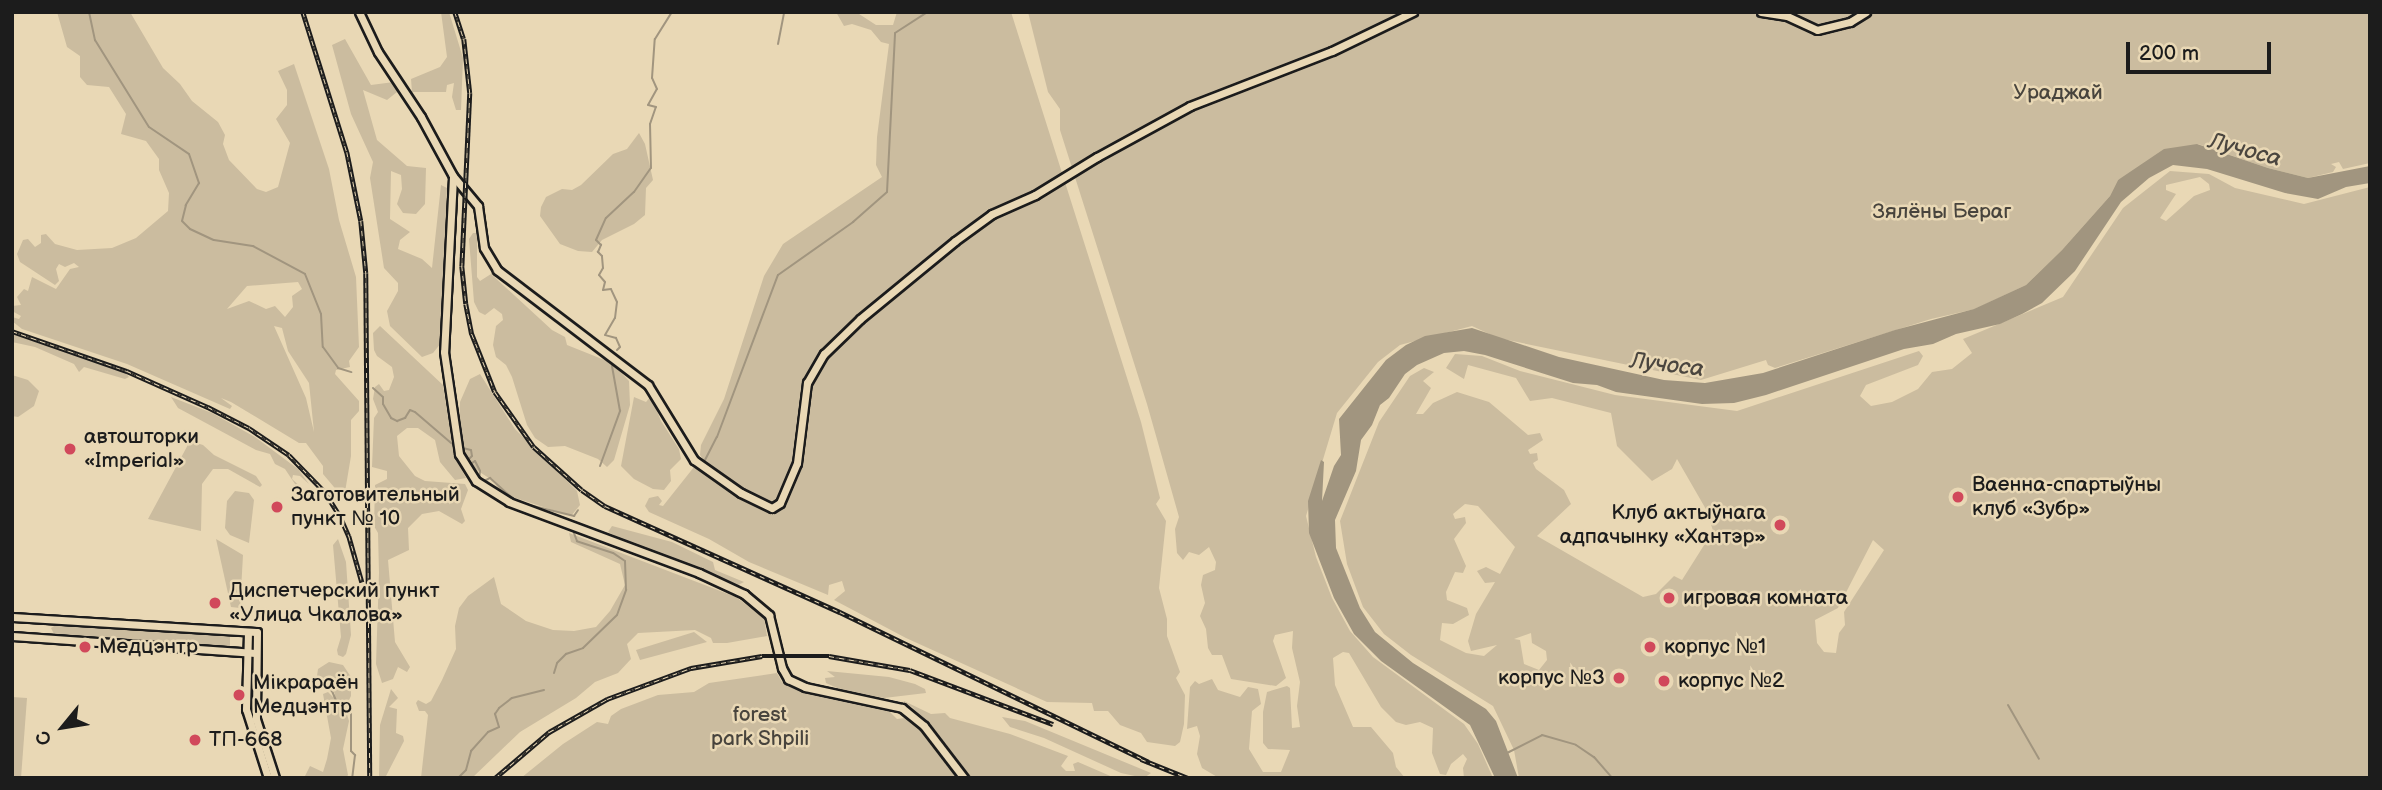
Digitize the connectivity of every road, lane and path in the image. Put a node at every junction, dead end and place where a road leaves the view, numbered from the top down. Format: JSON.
{"nodes":[{"id":1,"x":359,"y":12,"type":"edge"},
{"id":2,"x":1413,"y":12,"type":"edge"},
{"id":3,"x":1761,"y":12,"type":"edge"},
{"id":4,"x":1866,"y":12,"type":"edge"},
{"id":5,"x":453,"y":176,"type":"junction"},
{"id":6,"x":12,"y":617,"type":"edge"},
{"id":7,"x":12,"y":636,"type":"edge"},
{"id":8,"x":251,"y":652,"type":"junction"},
{"id":9,"x":268,"y":778,"type":"edge"},
{"id":10,"x":275,"y":778,"type":"edge"},
{"id":11,"x":964,"y":778,"type":"edge"}],
"edges":[{"from":1,"to":5,"type":"street"},
{"from":2,"to":5,"type":"street"},
{"from":3,"to":4,"type":"street"},
{"from":5,"to":11,"type":"street"},
{"from":6,"to":8,"type":"street"},
{"from":7,"to":8,"type":"street"},
{"from":8,"to":9,"type":"street"},
{"from":8,"to":10,"type":"street"}]}
